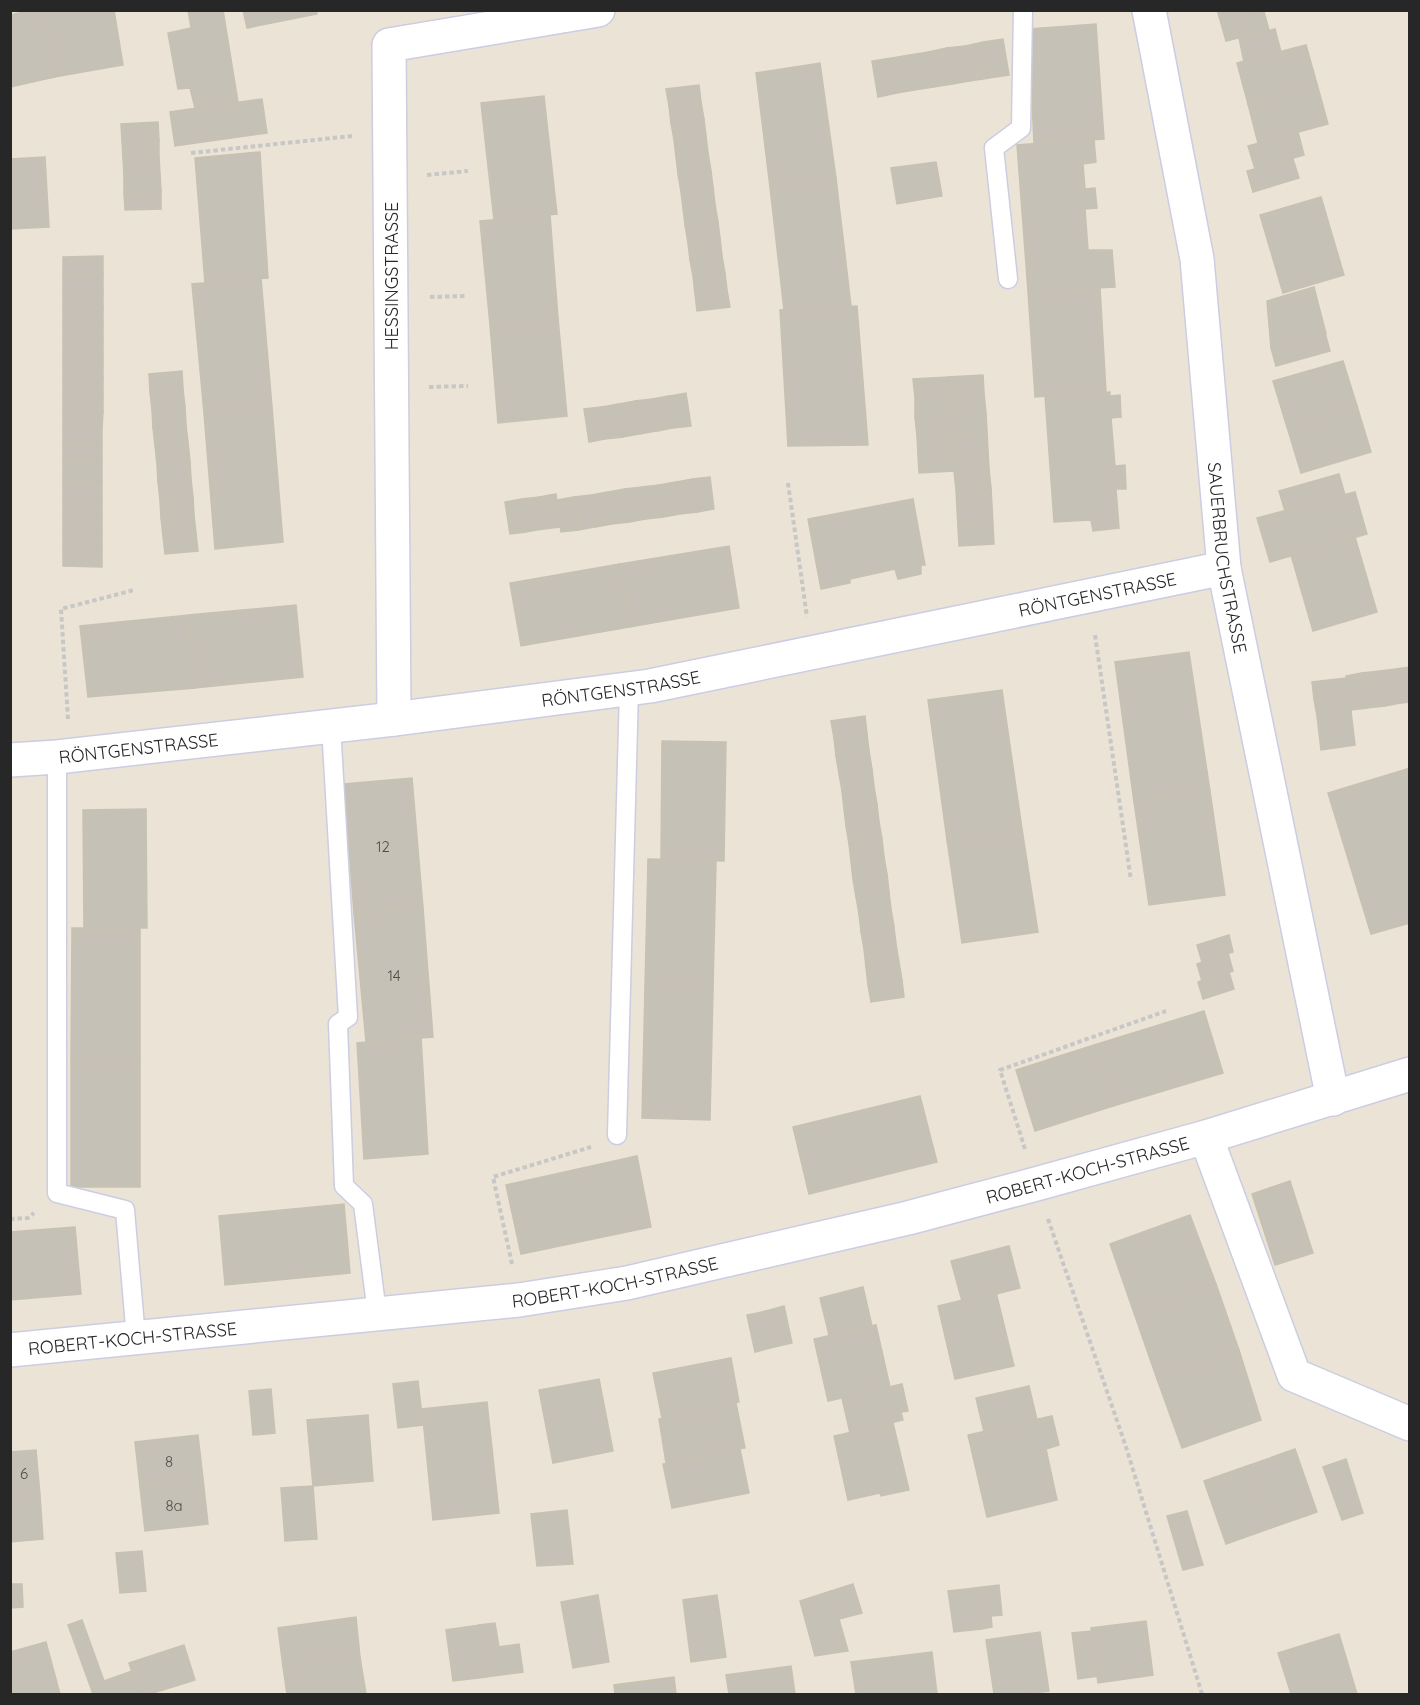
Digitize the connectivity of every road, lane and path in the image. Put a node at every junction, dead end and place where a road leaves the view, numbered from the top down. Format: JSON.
{"nodes":[{"id":1,"x":598,"y":10,"type":"edge"},
{"id":2,"x":1023,"y":10,"type":"edge"},
{"id":3,"x":1149,"y":10,"type":"edge"},
{"id":4,"x":390,"y":131,"type":"junction"},
{"id":5,"x":191,"y":153,"type":"dead end"},
{"id":6,"x":1008,"y":279,"type":"dead end"},
{"id":7,"x":788,"y":483,"type":"dead end"},
{"id":8,"x":1224,"y":568,"type":"junction"},
{"id":9,"x":134,"y":590,"type":"dead end"},
{"id":10,"x":1089,"y":596,"type":"junction"},
{"id":11,"x":812,"y":653,"type":"junction"},
{"id":12,"x":629,"y":689,"type":"junction"},
{"id":13,"x":394,"y":719,"type":"junction"},
{"id":14,"x":331,"y":726,"type":"junction"},
{"id":15,"x":64,"y":756,"type":"junction"},
{"id":16,"x":10,"y":760,"type":"edge"},
{"id":17,"x":1131,"y":880,"type":"dead end"},
{"id":18,"x":1166,"y":1011,"type":"dead end"},
{"id":19,"x":1410,"y":1074,"type":"edge"},
{"id":20,"x":1333,"y":1099,"type":"junction"},
{"id":21,"x":617,"y":1135,"type":"joint"},
{"id":22,"x":1206,"y":1137,"type":"junction"},
{"id":23,"x":1036,"y":1184,"type":"junction"},
{"id":24,"x":519,"y":1300,"type":"junction"},
{"id":25,"x":377,"y":1313,"type":"junction"},
{"id":26,"x":136,"y":1338,"type":"junction"},
{"id":27,"x":10,"y":1350,"type":"edge"},
{"id":28,"x":1410,"y":1424,"type":"edge"},
{"id":29,"x":1202,"y":1695,"type":"edge"}],
"edges":[{"from":1,"to":4,"type":"street","name":"HESSINGSTRASSE"},
{"from":2,"to":6,"type":"lane"},
{"from":3,"to":8,"type":"street","name":"SAUERBRUCHSTRASSE"},
{"from":4,"to":5,"type":"path"},
{"from":4,"to":13,"type":"street","name":"HESSINGSTRASSE"},
{"from":7,"to":11,"type":"path"},
{"from":8,"to":10,"type":"street","name":"RÖNTGENSTRASSE"},
{"from":8,"to":20,"type":"street","name":"SAUERBRUCHSTRASSE"},
{"from":9,"to":15,"type":"path"},
{"from":10,"to":11,"type":"street","name":"RÖNTGENSTRASSE"},
{"from":10,"to":17,"type":"path"},
{"from":11,"to":12,"type":"street","name":"RÖNTGENSTRASSE"},
{"from":12,"to":13,"type":"street","name":"RÖNTGENSTRASSE"},
{"from":12,"to":21,"type":"lane"},
{"from":13,"to":14,"type":"street","name":"RÖNTGENSTRASSE"},
{"from":14,"to":15,"type":"street","name":"RÖNTGENSTRASSE"},
{"from":14,"to":25,"type":"lane"},
{"from":15,"to":16,"type":"street","name":"RÖNTGENSTRASSE"},
{"from":15,"to":26,"type":"lane"},
{"from":18,"to":23,"type":"path"},
{"from":19,"to":20,"type":"street","name":"ROBERT-KOCH-STRASSE"},
{"from":20,"to":22,"type":"street","name":"ROBERT-KOCH-STRASSE"},
{"from":21,"to":24,"type":"path"},
{"from":22,"to":23,"type":"street","name":"ROBERT-KOCH-STRASSE"},
{"from":22,"to":28,"type":"street","name":"ROBERT-KOCH-STRASSE"},
{"from":23,"to":24,"type":"street","name":"ROBERT-KOCH-STRASSE"},
{"from":23,"to":29,"type":"path"},
{"from":24,"to":25,"type":"street","name":"ROBERT-KOCH-STRASSE"},
{"from":25,"to":26,"type":"street","name":"ROBERT-KOCH-STRASSE"},
{"from":26,"to":27,"type":"street","name":"ROBERT-KOCH-STRASSE"}]}
